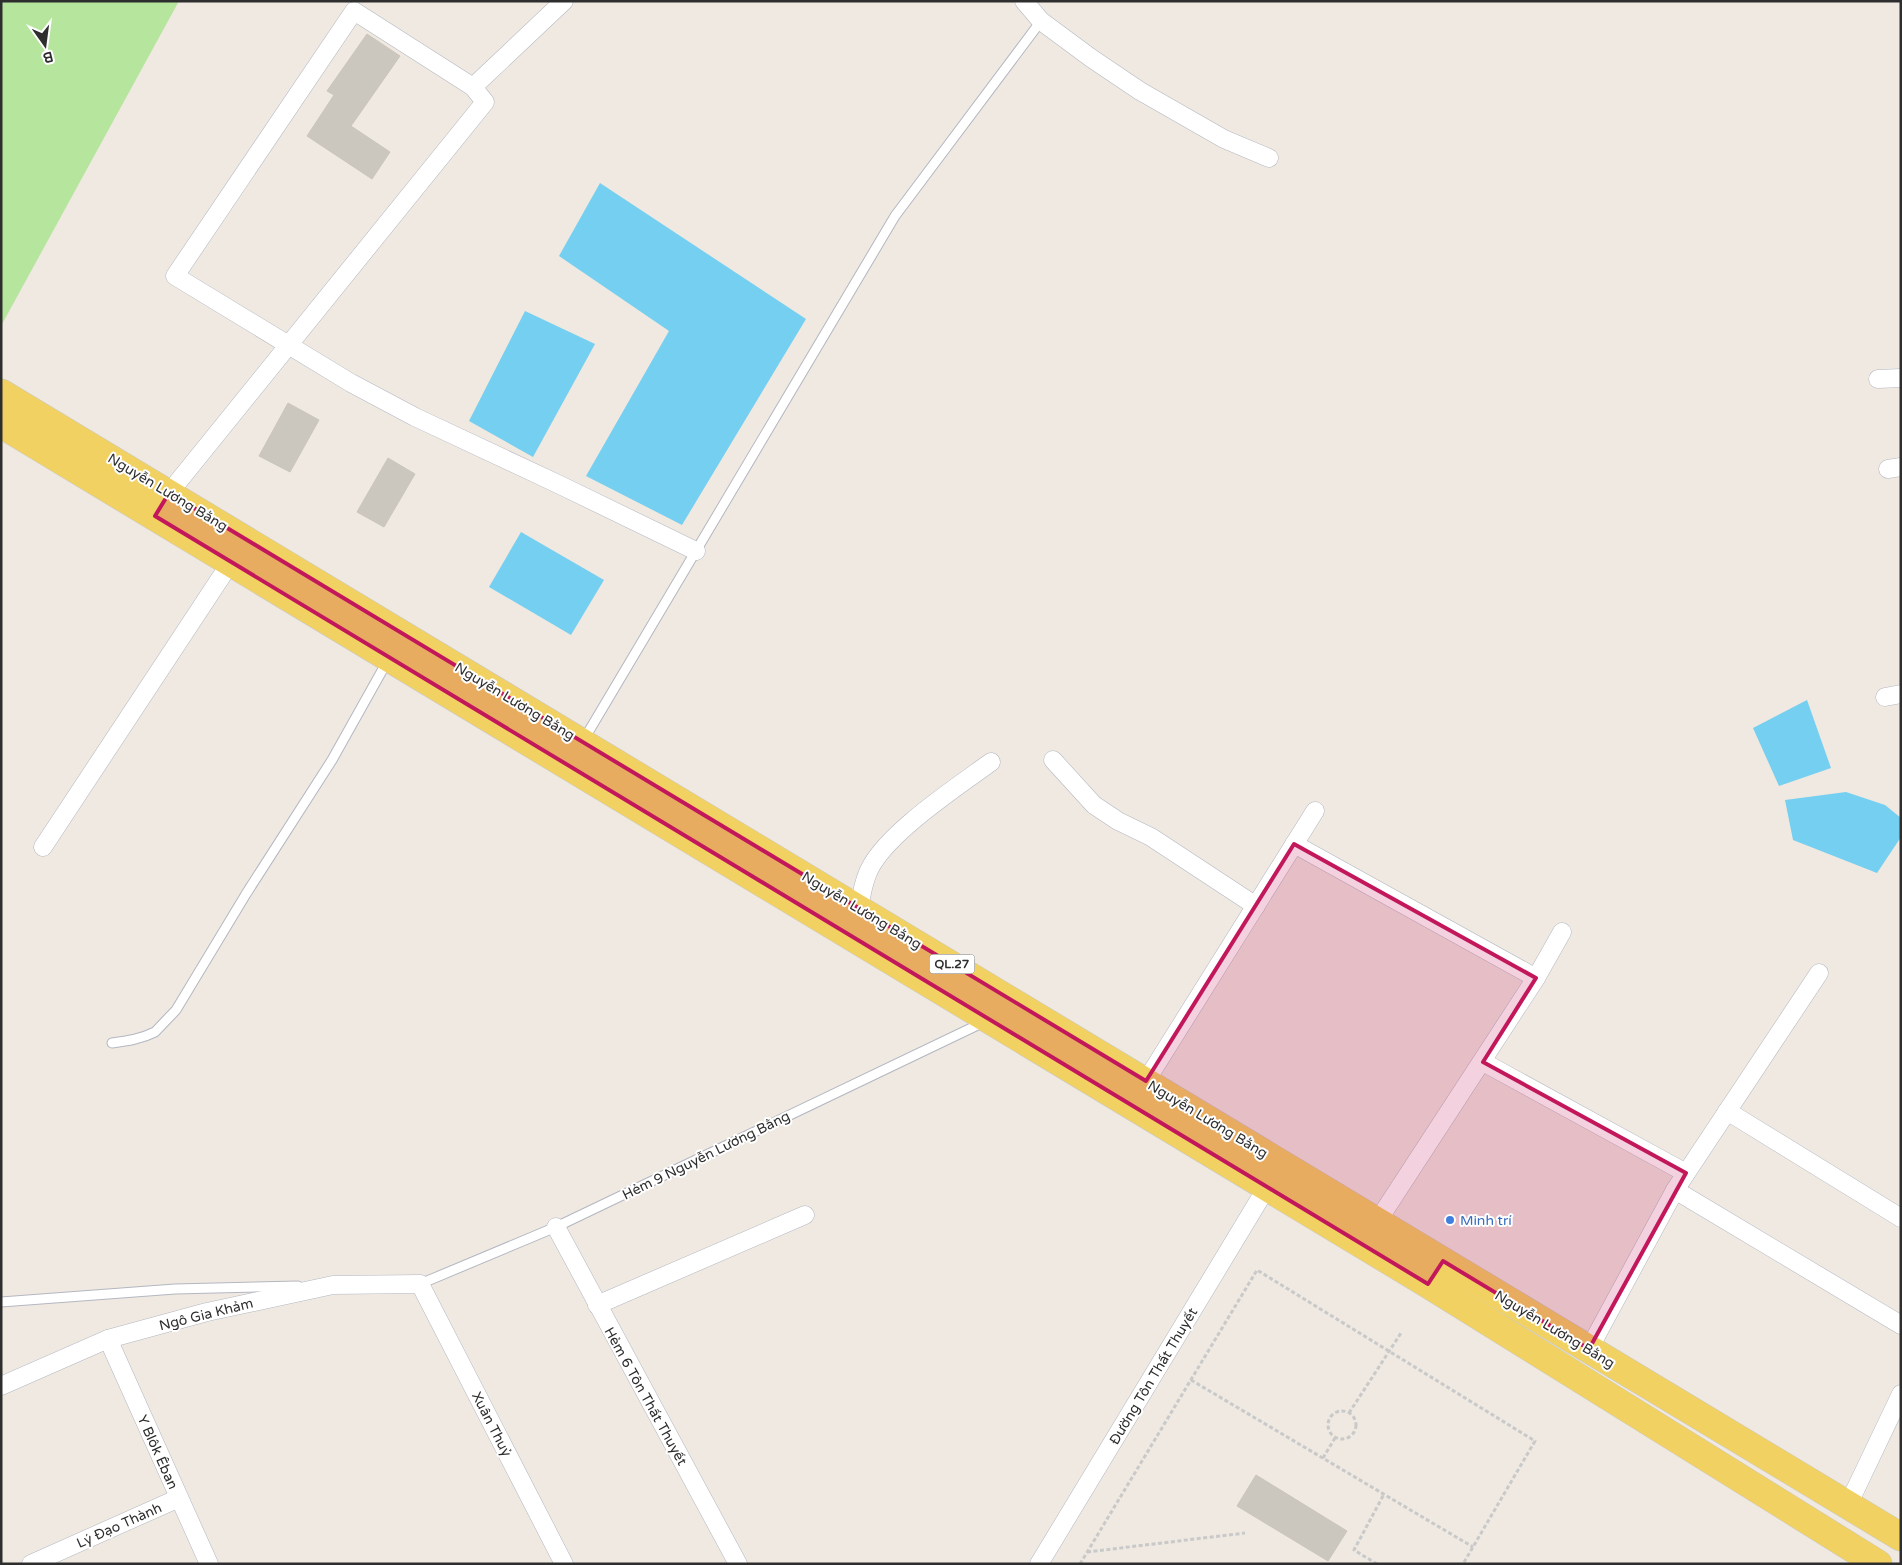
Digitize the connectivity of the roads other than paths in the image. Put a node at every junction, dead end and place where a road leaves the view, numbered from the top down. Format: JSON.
{"nodes":[{"id":1,"x":564,"y":1,"type":"edge"},
{"id":2,"x":1024,"y":1,"type":"edge"},
{"id":3,"x":1042,"y":21,"type":"junction"},
{"id":4,"x":473,"y":88,"type":"junction"},
{"id":5,"x":1269,"y":158,"type":"dead end"},
{"id":6,"x":288,"y":346,"type":"junction"},
{"id":7,"x":1901,"y":378,"type":"edge"},
{"id":8,"x":1878,"y":379,"type":"dead end"},
{"id":9,"x":1,"y":393,"type":"edge"},
{"id":10,"x":1,"y":424,"type":"edge"},
{"id":11,"x":169,"y":493,"type":"junction"},
{"id":12,"x":155,"y":516,"type":"junction"},
{"id":13,"x":696,"y":551,"type":"junction"},
{"id":14,"x":231,"y":562,"type":"junction"},
{"id":15,"x":389,"y":658,"type":"junction"},
{"id":16,"x":583,"y":742,"type":"junction"},
{"id":17,"x":1053,"y":760,"type":"dead end"},
{"id":18,"x":991,"y":762,"type":"dead end"},
{"id":19,"x":1314,"y":811,"type":"dead end"},
{"id":20,"x":1294,"y":844,"type":"junction"},
{"id":21,"x":43,"y":847,"type":"dead end"},
{"id":22,"x":1256,"y":906,"type":"junction"},
{"id":23,"x":859,"y":908,"type":"junction"},
{"id":24,"x":1562,"y":932,"type":"dead end"},
{"id":25,"x":1818,"y":973,"type":"dead end"},
{"id":26,"x":1536,"y":978,"type":"junction"},
{"id":27,"x":989,"y":1020,"type":"junction"},
{"id":28,"x":112,"y":1043,"type":"dead end"},
{"id":29,"x":1483,"y":1062,"type":"junction"},
{"id":30,"x":1146,"y":1082,"type":"junction"},
{"id":31,"x":1727,"y":1112,"type":"junction"},
{"id":32,"x":1686,"y":1174,"type":"junction"},
{"id":33,"x":1267,"y":1188,"type":"junction"},
{"id":34,"x":1674,"y":1190,"type":"junction"},
{"id":35,"x":806,"y":1215,"type":"dead end"},
{"id":36,"x":1901,"y":1218,"type":"edge"},
{"id":37,"x":1377,"y":1222,"type":"junction"},
{"id":38,"x":556,"y":1227,"type":"junction"},
{"id":39,"x":1443,"y":1261,"type":"junction"},
{"id":40,"x":420,"y":1284,"type":"junction"},
{"id":41,"x":1428,"y":1284,"type":"junction"},
{"id":42,"x":333,"y":1285,"type":"junction"},
{"id":43,"x":1,"y":1302,"type":"edge"},
{"id":44,"x":597,"y":1305,"type":"junction"},
{"id":45,"x":1901,"y":1325,"type":"edge"},
{"id":46,"x":108,"y":1340,"type":"junction"},
{"id":47,"x":1589,"y":1349,"type":"junction"},
{"id":48,"x":1,"y":1386,"type":"edge"},
{"id":49,"x":1901,"y":1394,"type":"edge"},
{"id":50,"x":179,"y":1498,"type":"junction"},
{"id":51,"x":1848,"y":1505,"type":"junction"},
{"id":52,"x":1901,"y":1537,"type":"edge"},
{"id":53,"x":31,"y":1564,"type":"edge"},
{"id":54,"x":209,"y":1564,"type":"edge"},
{"id":55,"x":564,"y":1564,"type":"edge"},
{"id":56,"x":738,"y":1564,"type":"edge"},
{"id":57,"x":1039,"y":1564,"type":"edge"},
{"id":58,"x":1878,"y":1564,"type":"edge"}],
"edges":[{"from":1,"to":4,"type":"street"},
{"from":2,"to":3,"type":"street"},
{"from":3,"to":5,"type":"street"},
{"from":3,"to":13,"type":"lane"},
{"from":4,"to":6,"type":"street"},
{"from":4,"to":6,"type":"street"},
{"from":6,"to":11,"type":"street"},
{"from":6,"to":13,"type":"street"},
{"from":7,"to":8,"type":"street"},
{"from":9,"to":11,"type":"main road","name":"Nguyễn Lương Bằng","number":"QL.27"},
{"from":10,"to":12,"type":"main road","name":"Nguyễn Lương Bằng","number":"QL.27"},
{"from":11,"to":12,"type":"street"},
{"from":11,"to":16,"type":"main road","name":"Nguyễn Lương Bằng","number":"QL.27"},
{"from":12,"to":14,"type":"main road","name":"Nguyễn Lương Bằng","number":"QL.27"},
{"from":13,"to":16,"type":"lane"},
{"from":14,"to":15,"type":"main road","name":"Nguyễn Lương Bằng","number":"QL.27"},
{"from":14,"to":21,"type":"street"},
{"from":15,"to":27,"type":"main road","name":"Nguyễn Lương Bằng","number":"QL.27"},
{"from":15,"to":28,"type":"lane"},
{"from":16,"to":23,"type":"main road","name":"Nguyễn Lương Bằng","number":"QL.27"},
{"from":17,"to":22,"type":"street"},
{"from":18,"to":23,"type":"street"},
{"from":19,"to":20,"type":"street"},
{"from":20,"to":22,"type":"street"},
{"from":20,"to":26,"type":"street"},
{"from":22,"to":30,"type":"street"},
{"from":23,"to":30,"type":"main road","name":"Nguyễn Lương Bằng","number":"QL.27"},
{"from":24,"to":26,"type":"street"},
{"from":25,"to":31,"type":"street"},
{"from":26,"to":29,"type":"street"},
{"from":27,"to":33,"type":"main road","name":"Nguyễn Lương Bằng","number":"QL.27"},
{"from":27,"to":38,"type":"lane","name":"Hẻm 9 Nguyễn Lương Bằng"},
{"from":29,"to":32,"type":"street"},
{"from":29,"to":37,"type":"street"},
{"from":30,"to":37,"type":"main road","name":"Nguyễn Lương Bằng","number":"QL.27"},
{"from":31,"to":32,"type":"street"},
{"from":31,"to":36,"type":"street"},
{"from":32,"to":34,"type":"street"},
{"from":33,"to":41,"type":"main road","name":"Nguyễn Lương Bằng","number":"QL.27"},
{"from":33,"to":57,"type":"street","name":"Đường Tôn Thất Thuyết"},
{"from":34,"to":45,"type":"street"},
{"from":34,"to":47,"type":"street"},
{"from":35,"to":44,"type":"street"},
{"from":37,"to":39,"type":"main road","name":"Nguyễn Lương Bằng","number":"QL.27"},
{"from":38,"to":40,"type":"lane","name":"Hẻm 9 Nguyễn Lương Bằng"},
{"from":38,"to":44,"type":"street","name":"Hẻm 6 Tôn Thất Thuyết"},
{"from":39,"to":41,"type":"main road"},
{"from":39,"to":47,"type":"main road","name":"Nguyễn Lương Bằng","number":"QL.27"},
{"from":40,"to":42,"type":"street","name":"Ngô Gia Khảm"},
{"from":40,"to":55,"type":"street","name":"Xuân Thuỷ"},
{"from":41,"to":58,"type":"main road","name":"Nguyễn Lương Bằng","number":"QL.27"},
{"from":42,"to":43,"type":"lane"},
{"from":42,"to":46,"type":"street","name":"Ngô Gia Khảm"},
{"from":44,"to":56,"type":"street","name":"Hẻm 6 Tôn Thất Thuyết"},
{"from":46,"to":48,"type":"street","name":"Ngô Gia Khảm"},
{"from":46,"to":50,"type":"street","name":"Y Blôk Êban"},
{"from":47,"to":51,"type":"main road","name":"Nguyễn Lương Bằng","number":"QL.27"},
{"from":49,"to":51,"type":"street"},
{"from":50,"to":53,"type":"street","name":"Lý Đạo Thành"},
{"from":50,"to":54,"type":"street","name":"Y Blôk Êban"},
{"from":51,"to":52,"type":"main road","name":"Nguyễn Lương Bằng","number":"QL.27"}]}
